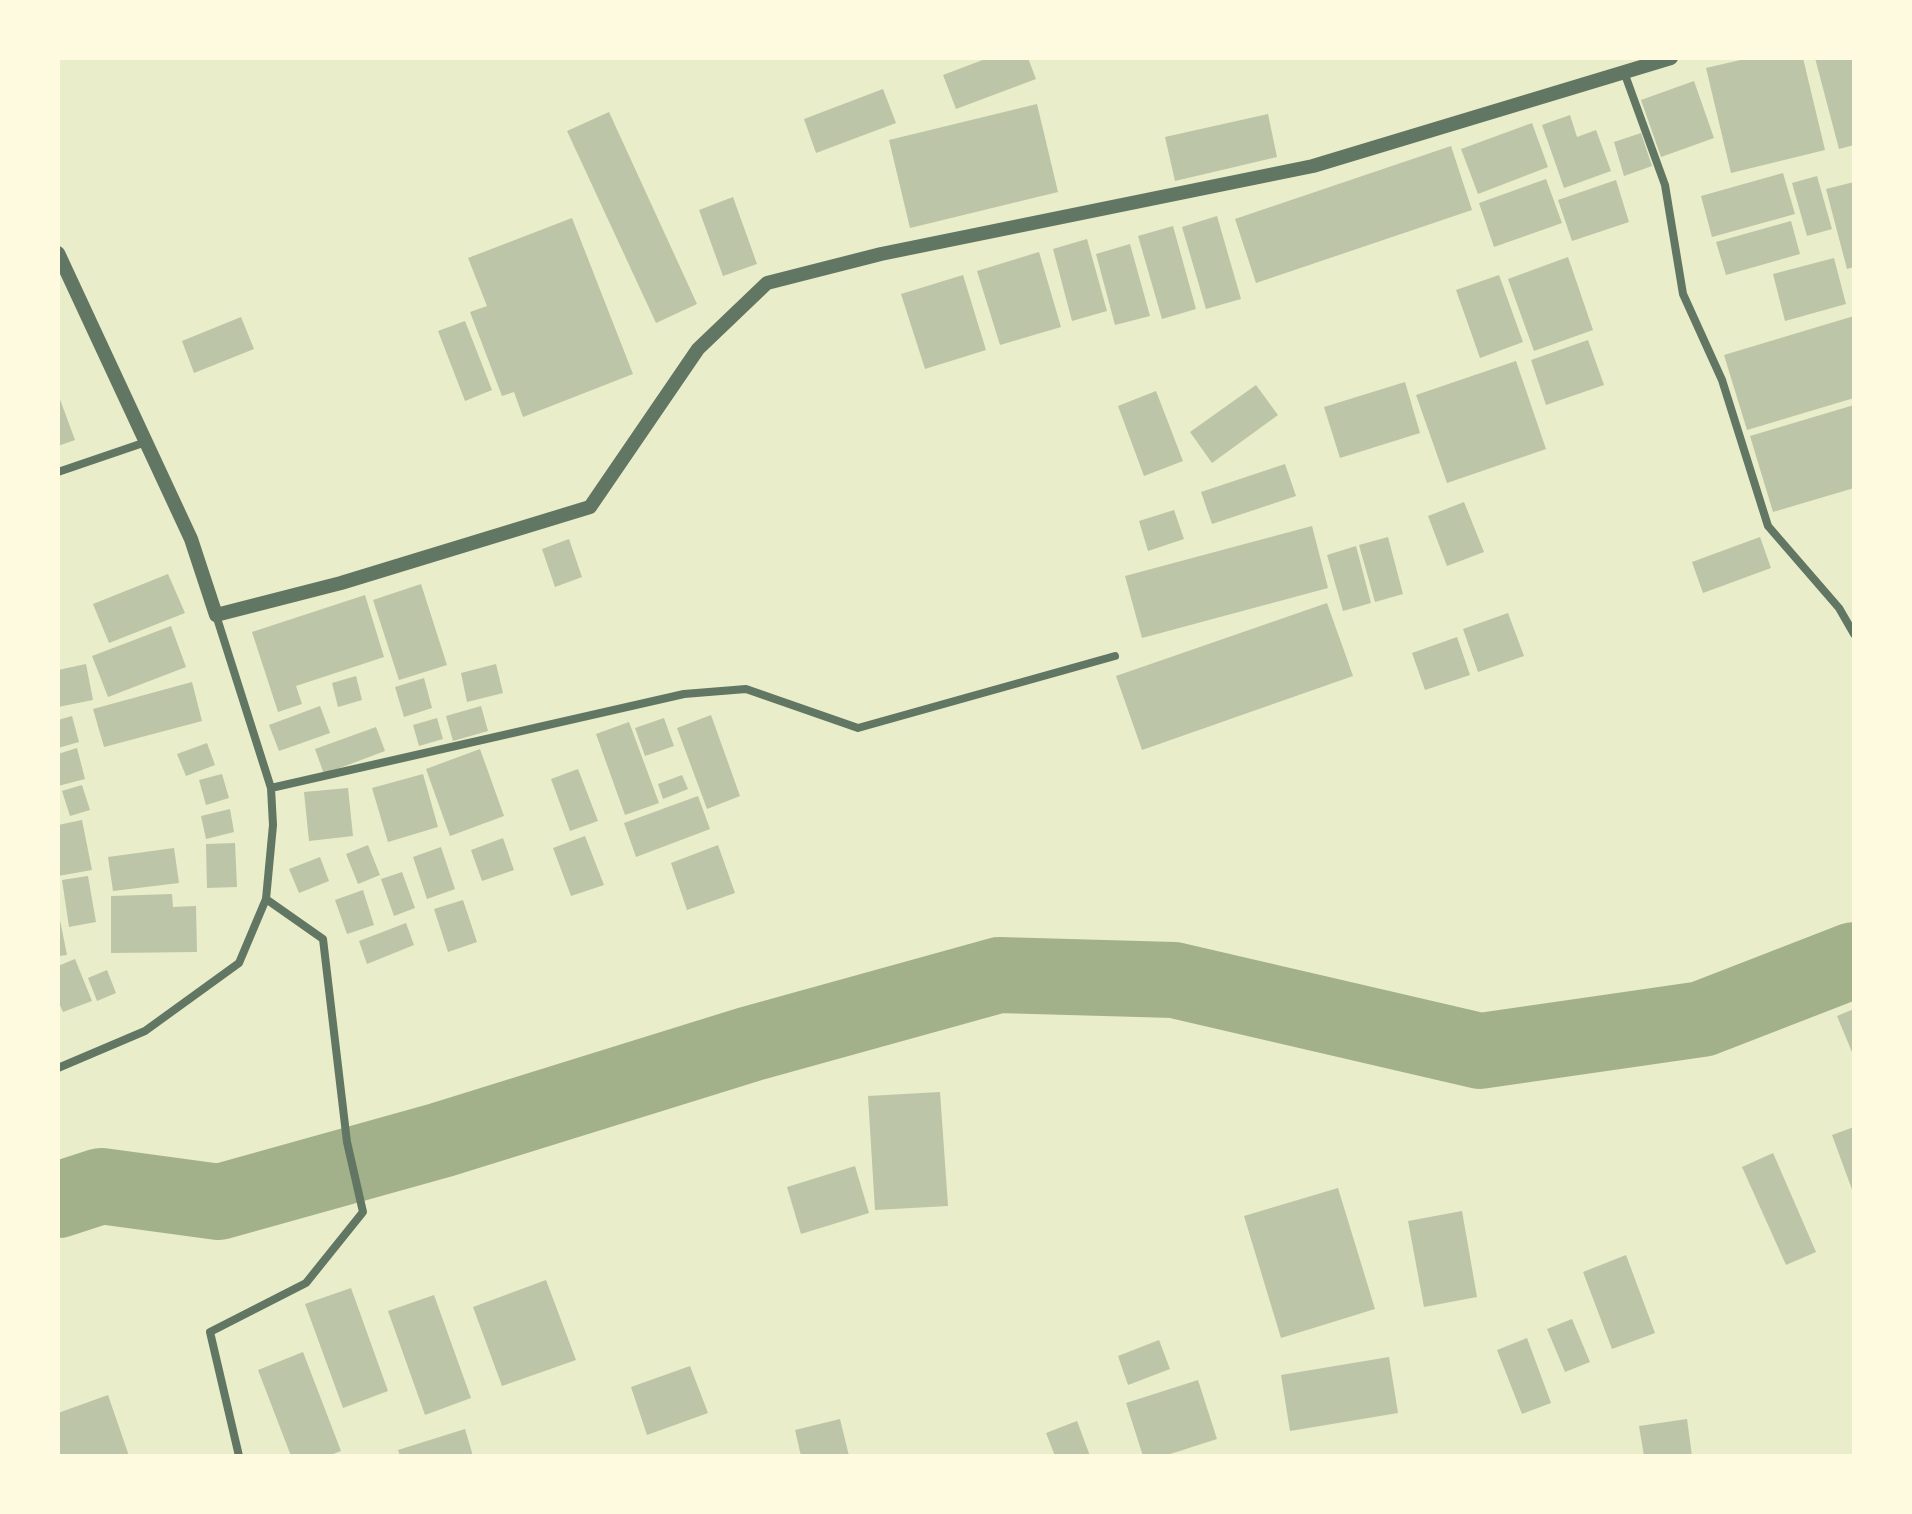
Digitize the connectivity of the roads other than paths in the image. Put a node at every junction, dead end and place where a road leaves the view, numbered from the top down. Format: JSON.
{"nodes":[{"id":1,"x":1671,"y":58,"type":"edge"},
{"id":2,"x":1624,"y":72,"type":"junction"},
{"id":3,"x":58,"y":253,"type":"edge"},
{"id":4,"x":146,"y":442,"type":"junction"},
{"id":5,"x":58,"y":472,"type":"edge"},
{"id":6,"x":216,"y":615,"type":"junction"},
{"id":7,"x":1854,"y":634,"type":"edge"},
{"id":8,"x":1115,"y":656,"type":"dead end"},
{"id":9,"x":271,"y":788,"type":"junction"},
{"id":10,"x":266,"y":899,"type":"junction"},
{"id":11,"x":58,"y":1068,"type":"edge"},
{"id":12,"x":239,"y":1456,"type":"edge"}],
"edges":[{"from":1,"to":2,"type":"street"},
{"from":2,"to":6,"type":"street"},
{"from":2,"to":7,"type":"street"},
{"from":3,"to":4,"type":"street"},
{"from":4,"to":5,"type":"street"},
{"from":4,"to":6,"type":"street"},
{"from":6,"to":9,"type":"street"},
{"from":8,"to":9,"type":"street"},
{"from":9,"to":10,"type":"street"},
{"from":10,"to":11,"type":"street"},
{"from":10,"to":12,"type":"street"}]}
